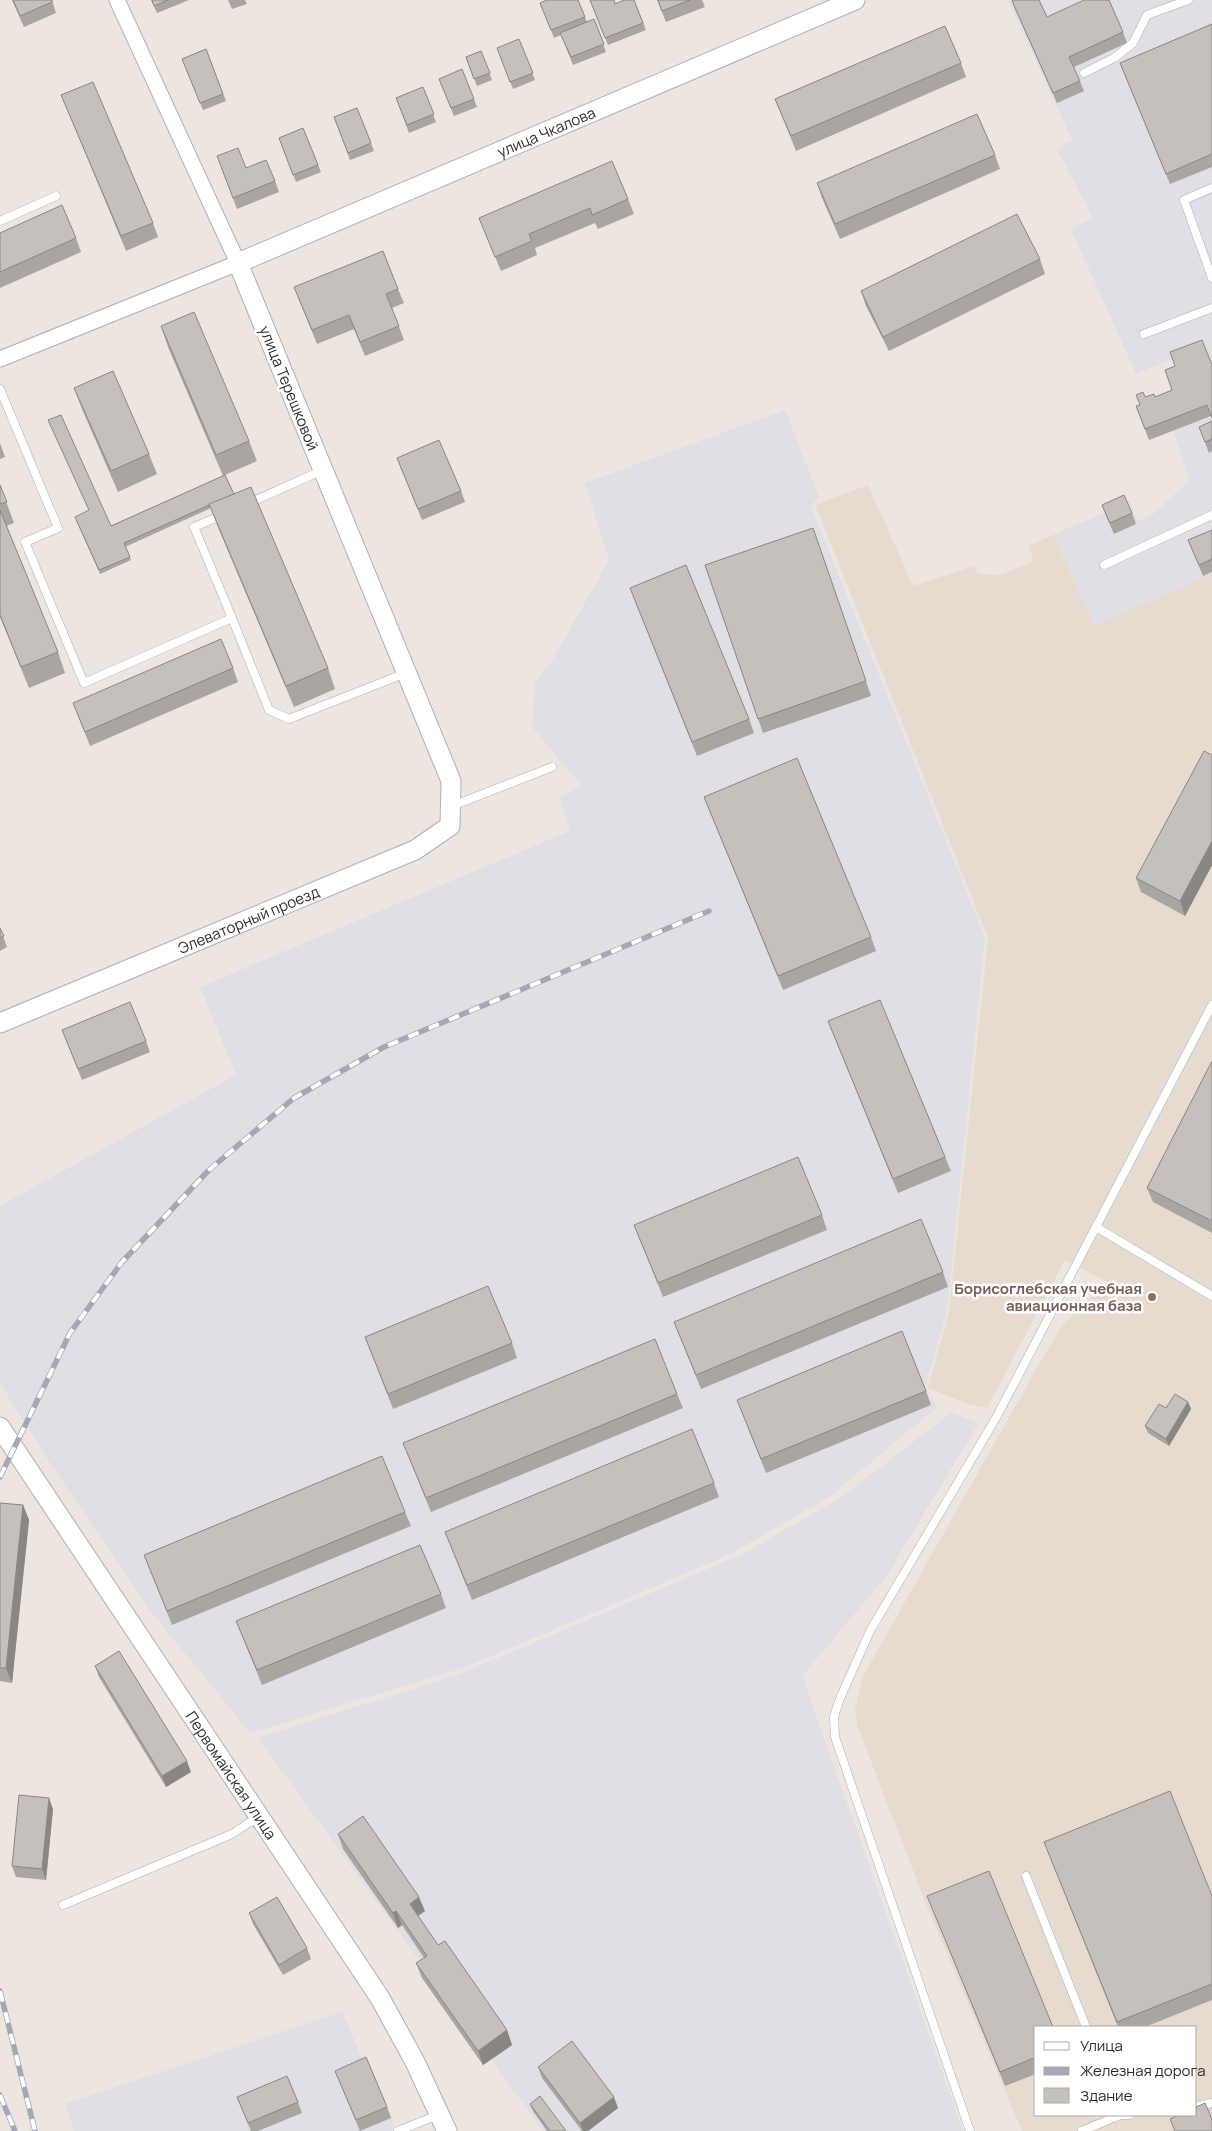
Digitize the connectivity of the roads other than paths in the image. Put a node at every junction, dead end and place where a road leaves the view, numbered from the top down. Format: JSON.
{"nodes":[{"id":1,"x":117,"y":0,"type":"edge"},
{"id":2,"x":854,"y":0,"type":"edge"},
{"id":3,"x":1188,"y":0,"type":"edge"},
{"id":4,"x":1084,"y":73,"type":"dead end"},
{"id":5,"x":1212,"y":188,"type":"edge"},
{"id":6,"x":56,"y":196,"type":"dead end"},
{"id":7,"x":0,"y":221,"type":"edge"},
{"id":8,"x":238,"y":262,"type":"junction"},
{"id":9,"x":1212,"y":278,"type":"edge"},
{"id":10,"x":1212,"y":308,"type":"edge"},
{"id":11,"x":1144,"y":334,"type":"dead end"},
{"id":12,"x":0,"y":359,"type":"edge"},
{"id":13,"x":0,"y":389,"type":"edge"},
{"id":14,"x":323,"y":470,"type":"junction"},
{"id":15,"x":237,"y":508,"type":"edge"},
{"id":16,"x":228,"y":512,"type":"edge"},
{"id":17,"x":1212,"y":515,"type":"edge"},
{"id":18,"x":1104,"y":565,"type":"dead end"},
{"id":19,"x":232,"y":618,"type":"junction"},
{"id":20,"x":406,"y":673,"type":"junction"},
{"id":21,"x":552,"y":767,"type":"dead end"},
{"id":22,"x":451,"y":781,"type":"joint"},
{"id":23,"x":450,"y":807,"type":"junction"},
{"id":24,"x":1212,"y":1005,"type":"edge"},
{"id":25,"x":0,"y":1023,"type":"edge"},
{"id":26,"x":1096,"y":1227,"type":"junction"},
{"id":27,"x":1212,"y":1296,"type":"edge"},
{"id":28,"x":0,"y":1427,"type":"edge"},
{"id":29,"x":259,"y":1816,"type":"junction"},
{"id":30,"x":1026,"y":1876,"type":"dead end"},
{"id":31,"x":63,"y":1905,"type":"dead end"},
{"id":32,"x":1086,"y":2026,"type":"edge"},
{"id":33,"x":1212,"y":2103,"type":"edge"},
{"id":34,"x":1197,"y":2106,"type":"edge"},
{"id":35,"x":1118,"y":2116,"type":"edge"},
{"id":36,"x":443,"y":2122,"type":"edge"},
{"id":37,"x":1092,"y":2129,"type":"edge"},
{"id":38,"x":398,"y":2131,"type":"edge"},
{"id":39,"x":970,"y":2131,"type":"edge"},
{"id":40,"x":1082,"y":2131,"type":"edge"}],
"edges":[{"from":1,"to":8,"type":"street","name":"улица Терешковой"},
{"from":2,"to":8,"type":"street","name":"улица Чкалова"},
{"from":3,"to":4,"type":"lane"},
{"from":5,"to":9,"type":"lane"},
{"from":6,"to":7,"type":"lane"},
{"from":8,"to":12,"type":"street"},
{"from":8,"to":14,"type":"street","name":"улица Терешковой"},
{"from":10,"to":11,"type":"lane"},
{"from":13,"to":19,"type":"lane"},
{"from":14,"to":15,"type":"lane"},
{"from":14,"to":20,"type":"street","name":"улица Терешковой"},
{"from":16,"to":19,"type":"lane"},
{"from":17,"to":18,"type":"lane"},
{"from":19,"to":20,"type":"lane"},
{"from":20,"to":22,"type":"street","name":"улица Терешковой"},
{"from":21,"to":23,"type":"lane"},
{"from":22,"to":23,"type":"street","name":"Элеваторный проезд"},
{"from":23,"to":25,"type":"street","name":"Элеваторный проезд"},
{"from":24,"to":26,"type":"lane"},
{"from":26,"to":27,"type":"lane"},
{"from":26,"to":39,"type":"lane"},
{"from":28,"to":29,"type":"street","name":"Первомайская улица"},
{"from":29,"to":31,"type":"lane"},
{"from":29,"to":36,"type":"street","name":"Первомайская улица"},
{"from":30,"to":32,"type":"lane"},
{"from":33,"to":34,"type":"lane"},
{"from":35,"to":37,"type":"lane"},
{"from":36,"to":38,"type":"lane"},
{"from":37,"to":40,"type":"lane"}]}
